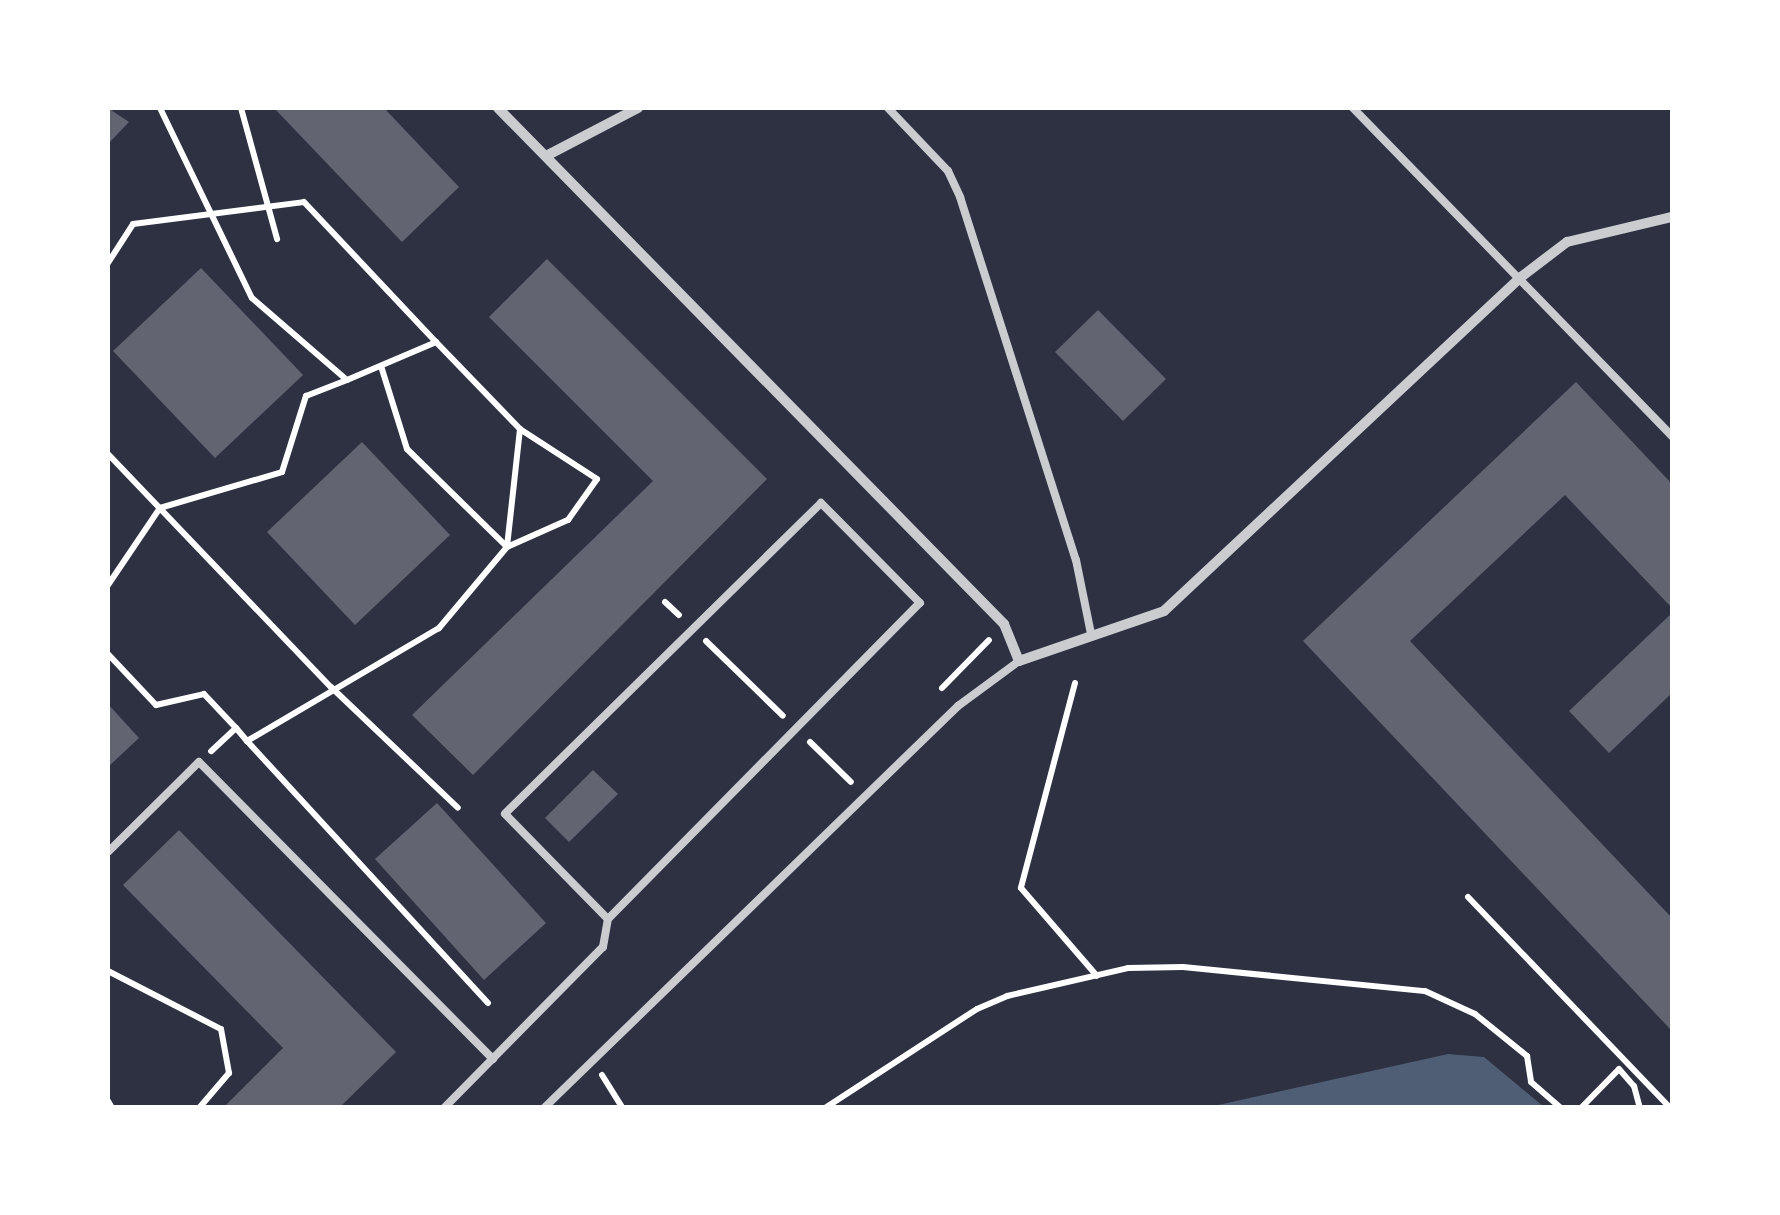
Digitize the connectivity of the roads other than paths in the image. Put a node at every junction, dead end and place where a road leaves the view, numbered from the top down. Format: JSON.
{"nodes":[{"id":1,"x":498,"y":108,"type":"edge"},
{"id":2,"x":638,"y":108,"type":"edge"},
{"id":3,"x":888,"y":108,"type":"edge"},
{"id":4,"x":1353,"y":108,"type":"edge"},
{"id":5,"x":546,"y":156,"type":"junction"},
{"id":6,"x":1672,"y":217,"type":"edge"},
{"id":7,"x":1522,"y":276,"type":"junction"},
{"id":8,"x":1672,"y":436,"type":"edge"},
{"id":9,"x":1091,"y":634,"type":"junction"},
{"id":10,"x":1018,"y":661,"type":"junction"},
{"id":11,"x":108,"y":852,"type":"edge"},
{"id":12,"x":608,"y":918,"type":"junction"},
{"id":13,"x":493,"y":1059,"type":"junction"},
{"id":14,"x":444,"y":1108,"type":"edge"},
{"id":15,"x":544,"y":1108,"type":"edge"}],
"edges":[{"from":1,"to":5,"type":"street"},
{"from":2,"to":5,"type":"street"},
{"from":3,"to":9,"type":"lane"},
{"from":4,"to":7,"type":"lane"},
{"from":5,"to":10,"type":"street"},
{"from":6,"to":7,"type":"street"},
{"from":7,"to":8,"type":"lane"},
{"from":7,"to":9,"type":"street"},
{"from":9,"to":10,"type":"street"},
{"from":10,"to":15,"type":"lane"},
{"from":11,"to":13,"type":"lane"},
{"from":12,"to":12,"type":"lane"},
{"from":12,"to":13,"type":"lane"},
{"from":13,"to":14,"type":"lane"}]}
